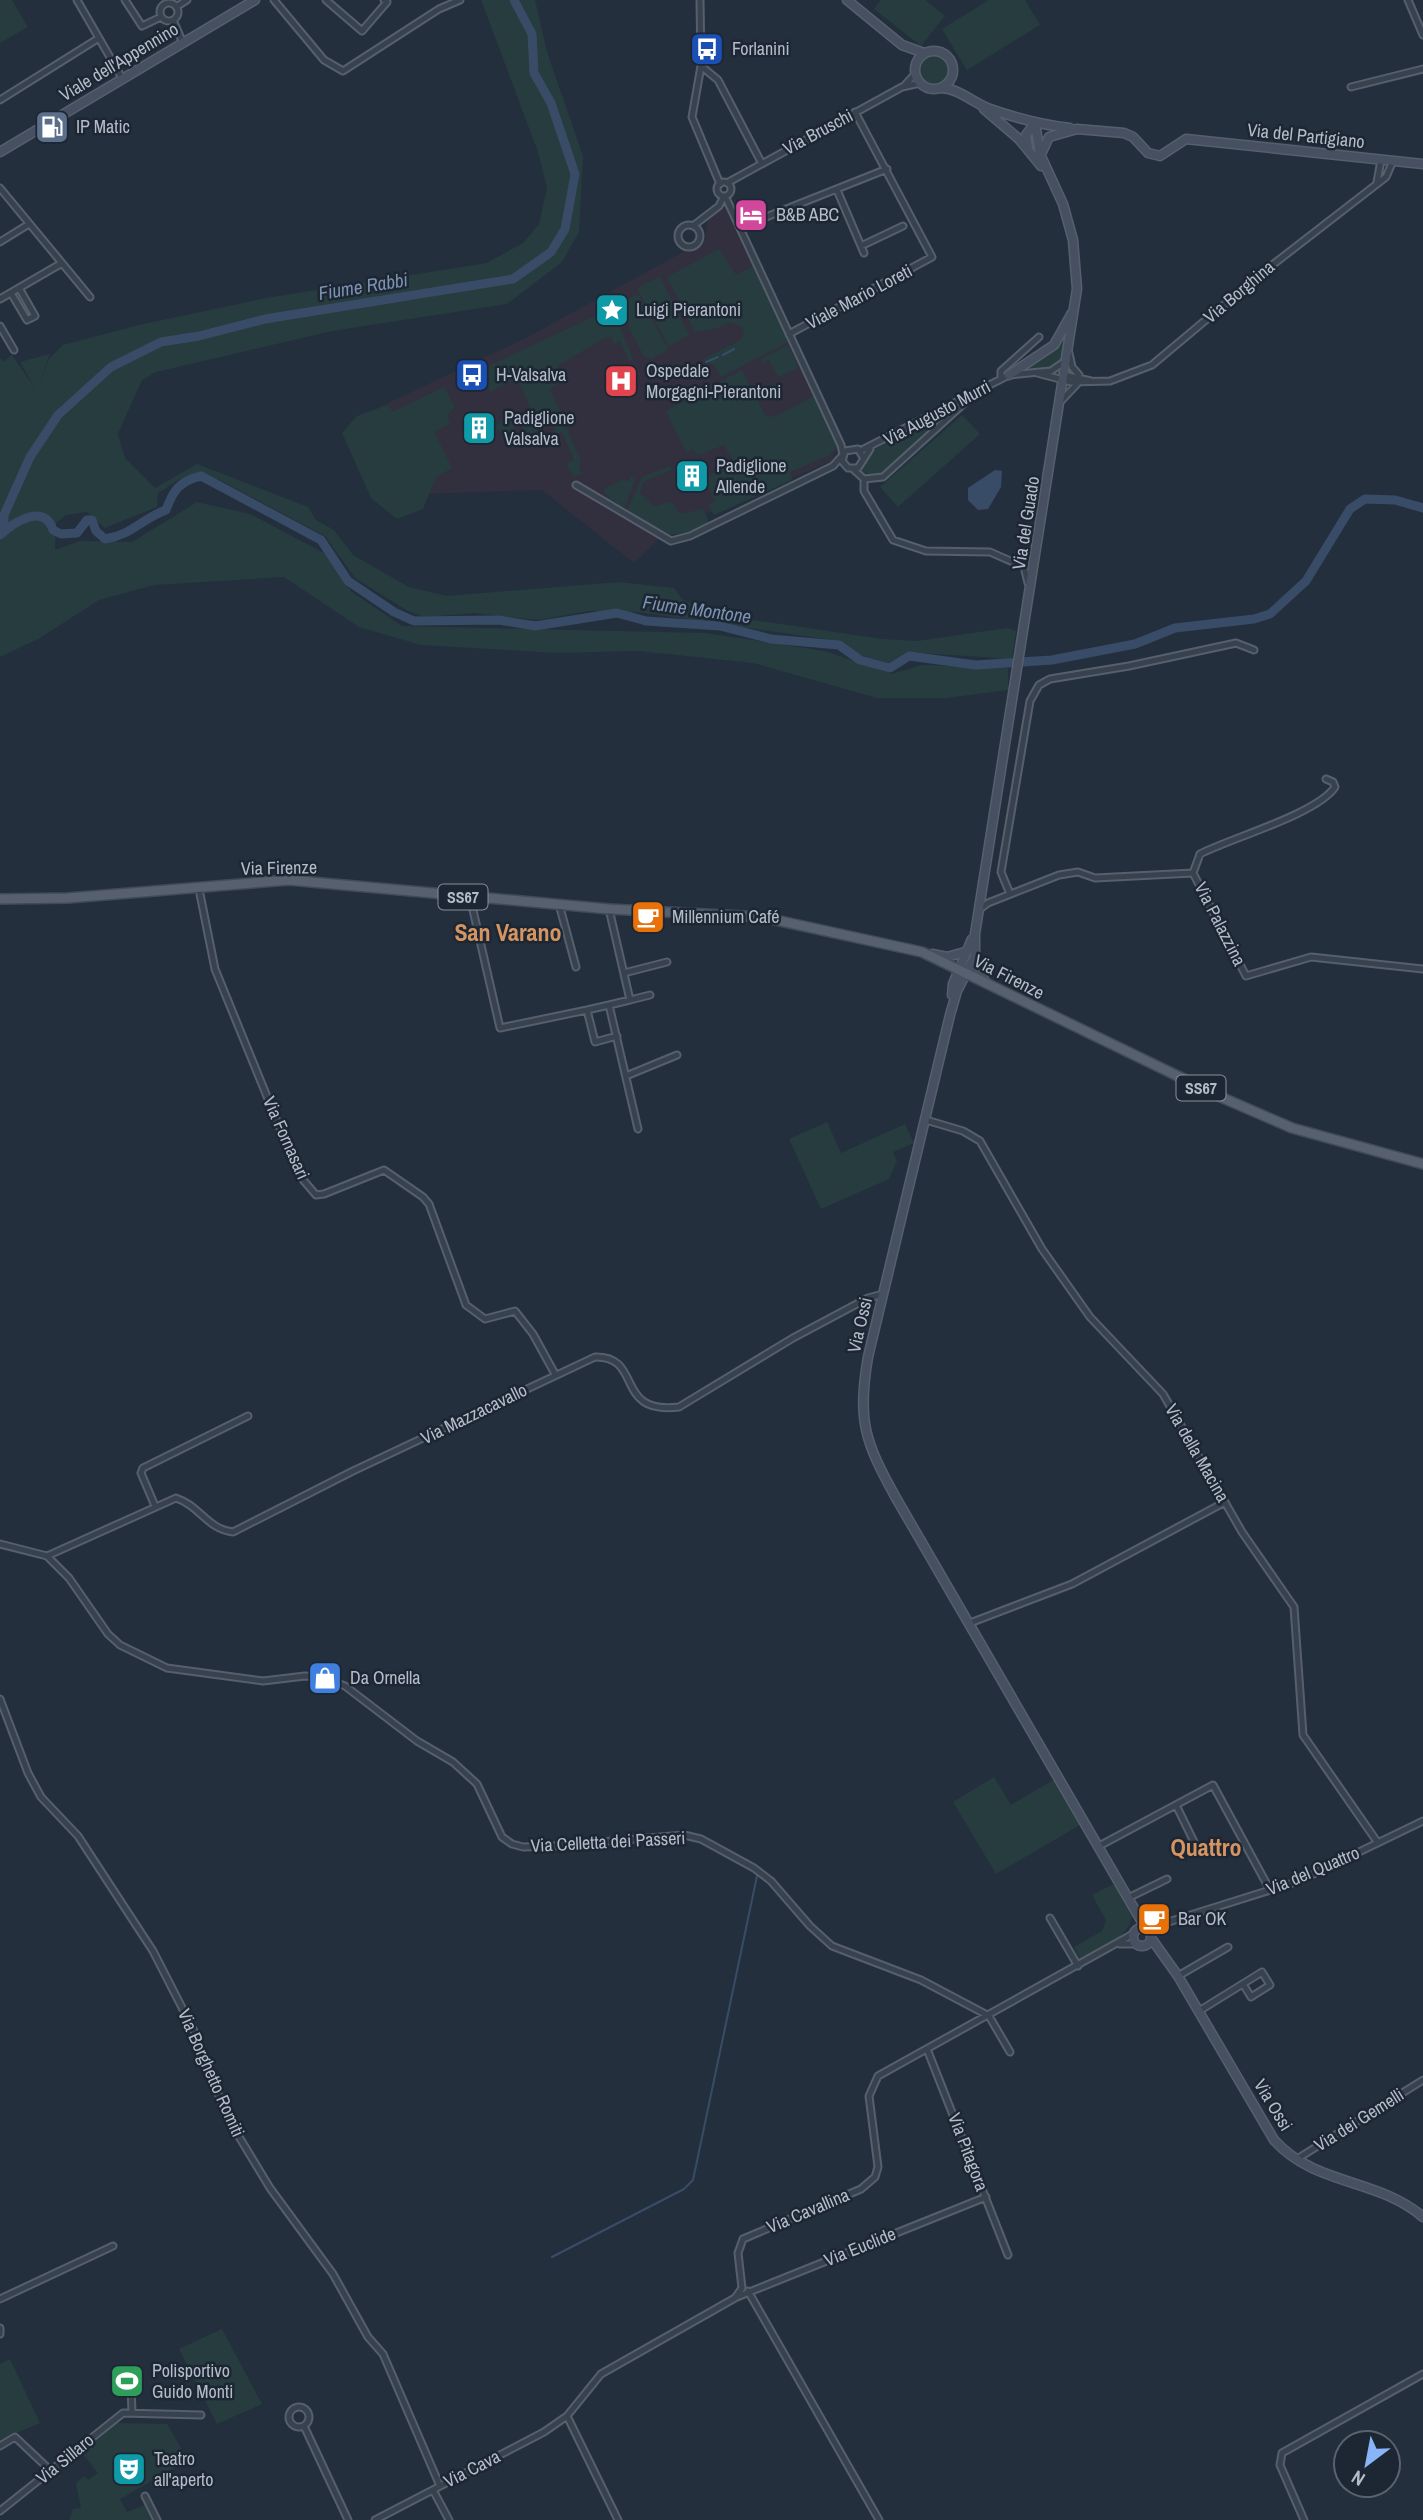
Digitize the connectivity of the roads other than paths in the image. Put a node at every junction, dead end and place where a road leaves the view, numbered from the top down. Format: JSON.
{"nodes":[{"id":1,"x":77,"y":0,"type":"edge"},
{"id":2,"x":125,"y":0,"type":"edge"},
{"id":3,"x":187,"y":0,"type":"edge"},
{"id":4,"x":255,"y":0,"type":"edge"},
{"id":5,"x":274,"y":0,"type":"edge"},
{"id":6,"x":326,"y":0,"type":"edge"},
{"id":7,"x":384,"y":0,"type":"edge"},
{"id":8,"x":460,"y":0,"type":"edge"},
{"id":9,"x":700,"y":0,"type":"edge"},
{"id":10,"x":847,"y":0,"type":"edge"},
{"id":11,"x":1408,"y":0,"type":"edge"},
{"id":12,"x":163,"y":2,"type":"edge"},
{"id":13,"x":176,"y":8,"type":"junction"},
{"id":14,"x":161,"y":17,"type":"junction"},
{"id":15,"x":173,"y":20,"type":"junction"},
{"id":16,"x":1423,"y":35,"type":"edge"},
{"id":17,"x":99,"y":38,"type":"junction"},
{"id":18,"x":895,"y":39,"type":"junction"},
{"id":19,"x":183,"y":43,"type":"junction"},
{"id":20,"x":925,"y":53,"type":"junction"},
{"id":21,"x":916,"y":64,"type":"junction"},
{"id":22,"x":701,"y":66,"type":"junction"},
{"id":23,"x":1423,"y":69,"type":"edge"},
{"id":24,"x":712,"y":74,"type":"junction"},
{"id":25,"x":915,"y":74,"type":"junction"},
{"id":26,"x":952,"y":76,"type":"junction"},
{"id":27,"x":122,"y":78,"type":"junction"},
{"id":28,"x":700,"y":78,"type":"junction"},
{"id":29,"x":920,"y":83,"type":"junction"},
{"id":30,"x":902,"y":87,"type":"junction"},
{"id":31,"x":1351,"y":87,"type":"dead end"},
{"id":32,"x":940,"y":88,"type":"junction"},
{"id":33,"x":0,"y":100,"type":"edge"},
{"id":34,"x":979,"y":104,"type":"junction"},
{"id":35,"x":855,"y":112,"type":"junction"},
{"id":36,"x":1000,"y":112,"type":"junction"},
{"id":37,"x":1035,"y":123,"type":"junction"},
{"id":38,"x":1077,"y":129,"type":"junction"},
{"id":39,"x":0,"y":152,"type":"edge"},
{"id":40,"x":1031,"y":153,"type":"junction"},
{"id":41,"x":1381,"y":160,"type":"junction"},
{"id":42,"x":1393,"y":161,"type":"junction"},
{"id":43,"x":761,"y":162,"type":"junction"},
{"id":44,"x":1043,"y":162,"type":"junction"},
{"id":45,"x":1423,"y":164,"type":"edge"},
{"id":46,"x":887,"y":169,"type":"junction"},
{"id":47,"x":1048,"y":174,"type":"junction"},
{"id":48,"x":1377,"y":182,"type":"junction"},
{"id":49,"x":720,"y":184,"type":"junction"},
{"id":50,"x":0,"y":188,"type":"edge"},
{"id":51,"x":837,"y":190,"type":"junction"},
{"id":52,"x":726,"y":192,"type":"junction"},
{"id":53,"x":29,"y":224,"type":"junction"},
{"id":54,"x":903,"y":226,"type":"dead end"},
{"id":55,"x":696,"y":227,"type":"dead end"},
{"id":56,"x":741,"y":227,"type":"junction"},
{"id":57,"x":0,"y":242,"type":"edge"},
{"id":58,"x":861,"y":246,"type":"junction"},
{"id":59,"x":864,"y":253,"type":"dead end"},
{"id":60,"x":62,"y":263,"type":"junction"},
{"id":61,"x":19,"y":288,"type":"junction"},
{"id":62,"x":11,"y":293,"type":"junction"},
{"id":63,"x":90,"y":297,"type":"dead end"},
{"id":64,"x":0,"y":299,"type":"edge"},
{"id":65,"x":1075,"y":307,"type":"junction"},
{"id":66,"x":0,"y":326,"type":"edge"},
{"id":67,"x":789,"y":334,"type":"junction"},
{"id":68,"x":1039,"y":337,"type":"dead end"},
{"id":69,"x":14,"y":350,"type":"dead end"},
{"id":70,"x":1069,"y":353,"type":"junction"},
{"id":71,"x":1050,"y":374,"type":"junction"},
{"id":72,"x":1005,"y":377,"type":"junction"},
{"id":73,"x":1065,"y":377,"type":"junction"},
{"id":74,"x":1079,"y":380,"type":"junction"},
{"id":75,"x":974,"y":394,"type":"junction"},
{"id":76,"x":1062,"y":400,"type":"junction"},
{"id":77,"x":843,"y":454,"type":"junction"},
{"id":78,"x":862,"y":454,"type":"junction"},
{"id":79,"x":855,"y":468,"type":"junction"},
{"id":80,"x":862,"y":477,"type":"junction"},
{"id":81,"x":576,"y":485,"type":"dead end"},
{"id":82,"x":1031,"y":592,"type":"junction"},
{"id":83,"x":1254,"y":650,"type":"dead end"},
{"id":84,"x":1326,"y":779,"type":"dead end"},
{"id":85,"x":1193,"y":873,"type":"junction"},
{"id":86,"x":199,"y":889,"type":"junction"},
{"id":87,"x":1010,"y":894,"type":"junction"},
{"id":88,"x":470,"y":897,"type":"junction"},
{"id":89,"x":0,"y":899,"type":"edge"},
{"id":90,"x":559,"y":904,"type":"junction"},
{"id":91,"x":609,"y":909,"type":"junction"},
{"id":92,"x":980,"y":910,"type":"junction"},
{"id":93,"x":975,"y":933,"type":"junction"},
{"id":94,"x":922,"y":952,"type":"junction"},
{"id":95,"x":965,"y":952,"type":"junction"},
{"id":96,"x":974,"y":958,"type":"junction"},
{"id":97,"x":667,"y":962,"type":"dead end"},
{"id":98,"x":576,"y":967,"type":"dead end"},
{"id":99,"x":1423,"y":969,"type":"edge"},
{"id":100,"x":962,"y":971,"type":"junction"},
{"id":101,"x":624,"y":973,"type":"junction"},
{"id":102,"x":957,"y":984,"type":"junction"},
{"id":103,"x":989,"y":985,"type":"junction"},
{"id":104,"x":650,"y":995,"type":"dead end"},
{"id":105,"x":630,"y":1000,"type":"junction"},
{"id":106,"x":609,"y":1005,"type":"junction"},
{"id":107,"x":587,"y":1010,"type":"junction"},
{"id":108,"x":617,"y":1037,"type":"junction"},
{"id":109,"x":677,"y":1055,"type":"dead end"},
{"id":110,"x":626,"y":1076,"type":"junction"},
{"id":111,"x":926,"y":1120,"type":"junction"},
{"id":112,"x":638,"y":1129,"type":"dead end"},
{"id":113,"x":1423,"y":1164,"type":"edge"},
{"id":114,"x":883,"y":1294,"type":"junction"},
{"id":115,"x":555,"y":1374,"type":"junction"},
{"id":116,"x":248,"y":1416,"type":"dead end"},
{"id":117,"x":1225,"y":1502,"type":"junction"},
{"id":118,"x":155,"y":1506,"type":"junction"},
{"id":119,"x":0,"y":1544,"type":"edge"},
{"id":120,"x":47,"y":1556,"type":"junction"},
{"id":121,"x":970,"y":1623,"type":"junction"},
{"id":122,"x":0,"y":1699,"type":"edge"},
{"id":123,"x":1176,"y":1805,"type":"junction"},
{"id":124,"x":1423,"y":1821,"type":"edge"},
{"id":125,"x":1378,"y":1843,"type":"junction"},
{"id":126,"x":1101,"y":1845,"type":"junction"},
{"id":127,"x":1197,"y":1847,"type":"dead end"},
{"id":128,"x":1167,"y":1879,"type":"dead end"},
{"id":129,"x":1270,"y":1890,"type":"junction"},
{"id":130,"x":1130,"y":1897,"type":"junction"},
{"id":131,"x":1138,"y":1914,"type":"junction"},
{"id":132,"x":1050,"y":1918,"type":"dead end"},
{"id":133,"x":1150,"y":1933,"type":"junction"},
{"id":134,"x":1137,"y":1939,"type":"junction"},
{"id":135,"x":1228,"y":1947,"type":"dead end"},
{"id":136,"x":1163,"y":1953,"type":"junction"},
{"id":137,"x":1078,"y":1966,"type":"junction"},
{"id":138,"x":1178,"y":1976,"type":"junction"},
{"id":139,"x":1243,"y":1984,"type":"junction"},
{"id":140,"x":1199,"y":2011,"type":"junction"},
{"id":141,"x":989,"y":2016,"type":"junction"},
{"id":142,"x":927,"y":2049,"type":"junction"},
{"id":143,"x":1010,"y":2052,"type":"dead end"},
{"id":144,"x":1423,"y":2080,"type":"edge"},
{"id":145,"x":1294,"y":2161,"type":"junction"},
{"id":146,"x":986,"y":2197,"type":"junction"},
{"id":147,"x":1423,"y":2217,"type":"edge"},
{"id":148,"x":113,"y":2246,"type":"dead end"},
{"id":149,"x":1008,"y":2255,"type":"dead end"},
{"id":150,"x":748,"y":2291,"type":"junction"},
{"id":151,"x":734,"y":2298,"type":"junction"},
{"id":152,"x":0,"y":2299,"type":"edge"},
{"id":153,"x":1423,"y":2374,"type":"edge"},
{"id":154,"x":131,"y":2388,"type":"dead end"},
{"id":155,"x":132,"y":2412,"type":"junction"},
{"id":156,"x":201,"y":2416,"type":"dead end"},
{"id":157,"x":567,"y":2416,"type":"junction"},
{"id":158,"x":304,"y":2426,"type":"dead end"},
{"id":159,"x":0,"y":2446,"type":"edge"},
{"id":160,"x":50,"y":2470,"type":"junction"},
{"id":161,"x":440,"y":2486,"type":"junction"},
{"id":162,"x":433,"y":2490,"type":"junction"},
{"id":163,"x":145,"y":2496,"type":"dead end"},
{"id":164,"x":0,"y":2511,"type":"edge"},
{"id":165,"x":0,"y":2520,"type":"edge"},
{"id":166,"x":157,"y":2520,"type":"edge"},
{"id":167,"x":348,"y":2520,"type":"edge"},
{"id":168,"x":374,"y":2520,"type":"edge"},
{"id":169,"x":449,"y":2520,"type":"edge"},
{"id":170,"x":618,"y":2520,"type":"edge"},
{"id":171,"x":879,"y":2520,"type":"edge"},
{"id":172,"x":1304,"y":2520,"type":"edge"}],
"edges":[{"from":1,"to":17,"type":"street"},
{"from":2,"to":14,"type":"street"},
{"from":3,"to":13,"type":"street"},
{"from":4,"to":19,"type":"street","name":"Viale dell'Appennino"},
{"from":5,"to":8,"type":"street"},
{"from":6,"to":7,"type":"street"},
{"from":9,"to":22,"type":"street"},
{"from":10,"to":18,"type":"street"},
{"from":11,"to":16,"type":"street"},
{"from":12,"to":13,"type":"street"},
{"from":12,"to":14,"type":"street"},
{"from":13,"to":15,"type":"street"},
{"from":14,"to":15,"type":"street"},
{"from":15,"to":19,"type":"street"},
{"from":17,"to":27,"type":"street"},
{"from":17,"to":33,"type":"street"},
{"from":18,"to":20,"type":"street"},
{"from":18,"to":21,"type":"street"},
{"from":19,"to":27,"type":"street","name":"Viale dell'Appennino"},
{"from":20,"to":21,"type":"street"},
{"from":20,"to":26,"type":"street"},
{"from":21,"to":25,"type":"street"},
{"from":22,"to":24,"type":"street"},
{"from":22,"to":28,"type":"street"},
{"from":23,"to":31,"type":"street"},
{"from":24,"to":28,"type":"street"},
{"from":24,"to":43,"type":"street"},
{"from":25,"to":29,"type":"street"},
{"from":25,"to":30,"type":"street","name":"Via Bruschi"},
{"from":26,"to":32,"type":"street"},
{"from":26,"to":36,"type":"street"},
{"from":27,"to":39,"type":"street","name":"Viale dell'Appennino"},
{"from":28,"to":49,"type":"street"},
{"from":29,"to":30,"type":"street","name":"Via Bruschi"},
{"from":29,"to":32,"type":"street"},
{"from":30,"to":35,"type":"street","name":"Via Bruschi"},
{"from":32,"to":34,"type":"street"},
{"from":34,"to":36,"type":"street"},
{"from":34,"to":40,"type":"street"},
{"from":35,"to":43,"type":"street","name":"Via Bruschi"},
{"from":35,"to":46,"type":"street","name":"Viale Mario Loreti"},
{"from":36,"to":37,"type":"street"},
{"from":37,"to":38,"type":"street"},
{"from":37,"to":40,"type":"street"},
{"from":37,"to":44,"type":"street","name":"Via del Guado"},
{"from":38,"to":41,"type":"street","name":"Via del Partigiano"},
{"from":38,"to":44,"type":"street"},
{"from":40,"to":47,"type":"street"},
{"from":41,"to":42,"type":"street","name":"Via del Partigiano"},
{"from":41,"to":48,"type":"street"},
{"from":42,"to":45,"type":"street","name":"Via del Partigiano"},
{"from":42,"to":48,"type":"street","name":"Via Borghina"},
{"from":43,"to":52,"type":"street","name":"Via Bruschi"},
{"from":44,"to":47,"type":"street","name":"Via del Guado"},
{"from":46,"to":51,"type":"street"},
{"from":46,"to":67,"type":"street","name":"Viale Mario Loreti"},
{"from":47,"to":65,"type":"street","name":"Via del Guado"},
{"from":48,"to":74,"type":"street","name":"Via Borghina"},
{"from":49,"to":52,"type":"street"},
{"from":49,"to":52,"type":"street"},
{"from":50,"to":53,"type":"street"},
{"from":51,"to":56,"type":"street"},
{"from":51,"to":58,"type":"street"},
{"from":52,"to":55,"type":"street"},
{"from":52,"to":56,"type":"street"},
{"from":53,"to":57,"type":"street"},
{"from":53,"to":60,"type":"street"},
{"from":54,"to":58,"type":"street"},
{"from":56,"to":67,"type":"street"},
{"from":58,"to":59,"type":"street"},
{"from":60,"to":61,"type":"street"},
{"from":60,"to":63,"type":"street"},
{"from":61,"to":62,"type":"street"},
{"from":61,"to":62,"type":"street"},
{"from":62,"to":64,"type":"street"},
{"from":65,"to":70,"type":"street","name":"Via del Guado"},
{"from":65,"to":72,"type":"street"},
{"from":66,"to":69,"type":"street"},
{"from":67,"to":77,"type":"street"},
{"from":68,"to":72,"type":"street","name":"Via Augusto Murri"},
{"from":70,"to":71,"type":"street"},
{"from":70,"to":73,"type":"street","name":"Via del Guado"},
{"from":70,"to":74,"type":"street"},
{"from":71,"to":72,"type":"street","name":"Via Augusto Murri"},
{"from":71,"to":73,"type":"street","name":"Via Augusto Murri"},
{"from":71,"to":76,"type":"street"},
{"from":72,"to":75,"type":"street","name":"Via Augusto Murri"},
{"from":73,"to":74,"type":"street","name":"Via Borghina"},
{"from":73,"to":76,"type":"street","name":"Via del Guado"},
{"from":74,"to":76,"type":"street"},
{"from":75,"to":78,"type":"street","name":"Via Augusto Murri"},
{"from":75,"to":80,"type":"street"},
{"from":76,"to":82,"type":"street","name":"Via del Guado"},
{"from":77,"to":78,"type":"street"},
{"from":77,"to":79,"type":"street"},
{"from":77,"to":81,"type":"street"},
{"from":78,"to":79,"type":"street"},
{"from":79,"to":80,"type":"street"},
{"from":80,"to":82,"type":"street"},
{"from":82,"to":92,"type":"street","name":"Via del Guado"},
{"from":83,"to":87,"type":"street"},
{"from":84,"to":85,"type":"street"},
{"from":85,"to":87,"type":"street","name":"Via Palazzina"},
{"from":85,"to":99,"type":"street","name":"Via Palazzina"},
{"from":86,"to":88,"type":"main road","name":"Via Firenze","number":"SS67"},
{"from":86,"to":89,"type":"main road","name":"Via Firenze","number":"SS67"},
{"from":86,"to":115,"type":"street","name":"Via Fornasari"},
{"from":87,"to":92,"type":"street","name":"Via Palazzina"},
{"from":88,"to":90,"type":"main road","name":"Via Firenze","number":"SS67"},
{"from":88,"to":107,"type":"street"},
{"from":90,"to":91,"type":"main road","name":"Via Firenze","number":"SS67"},
{"from":90,"to":98,"type":"street"},
{"from":91,"to":94,"type":"main road","name":"Via Firenze","number":"SS67"},
{"from":91,"to":101,"type":"street"},
{"from":92,"to":93,"type":"street","name":"Via del Guado"},
{"from":93,"to":95,"type":"street","name":"Via del Guado"},
{"from":93,"to":96,"type":"street","name":"Via del Guado"},
{"from":94,"to":95,"type":"street"},
{"from":94,"to":100,"type":"main road","name":"Via Firenze","number":"SS67"},
{"from":94,"to":102,"type":"street"},
{"from":95,"to":100,"type":"street","name":"Via del Guado"},
{"from":96,"to":100,"type":"street","name":"Via del Guado"},
{"from":96,"to":103,"type":"street"},
{"from":97,"to":101,"type":"street"},
{"from":100,"to":102,"type":"street","name":"Via Ossi"},
{"from":100,"to":103,"type":"main road","name":"Via Firenze","number":"SS67"},
{"from":101,"to":105,"type":"street"},
{"from":102,"to":103,"type":"street"},
{"from":102,"to":111,"type":"street","name":"Via Ossi"},
{"from":103,"to":113,"type":"main road","name":"Via Firenze","number":"SS67"},
{"from":104,"to":105,"type":"street"},
{"from":105,"to":106,"type":"street"},
{"from":106,"to":107,"type":"street"},
{"from":106,"to":108,"type":"street"},
{"from":107,"to":108,"type":"street"},
{"from":108,"to":110,"type":"street"},
{"from":109,"to":110,"type":"street"},
{"from":110,"to":112,"type":"street"},
{"from":111,"to":114,"type":"street","name":"Via Ossi"},
{"from":111,"to":117,"type":"street","name":"Via della Macina"},
{"from":114,"to":115,"type":"street","name":"Via Mazzacavallo"},
{"from":114,"to":121,"type":"street","name":"Via Ossi"},
{"from":115,"to":118,"type":"street","name":"Via Mazzacavallo"},
{"from":116,"to":118,"type":"street"},
{"from":117,"to":121,"type":"street"},
{"from":117,"to":125,"type":"street","name":"Via della Macina"},
{"from":118,"to":120,"type":"street","name":"Via Mazzacavallo"},
{"from":119,"to":120,"type":"street"},
{"from":120,"to":141,"type":"street","name":"Via Celletta dei Passeri"},
{"from":121,"to":126,"type":"street","name":"Via Ossi"},
{"from":122,"to":161,"type":"street","name":"Via Borghetto Romiti"},
{"from":123,"to":126,"type":"street"},
{"from":123,"to":127,"type":"street"},
{"from":123,"to":129,"type":"street"},
{"from":124,"to":125,"type":"street","name":"Via del Quattro"},
{"from":125,"to":129,"type":"street","name":"Via del Quattro"},
{"from":126,"to":130,"type":"street","name":"Via Ossi"},
{"from":128,"to":130,"type":"street"},
{"from":129,"to":133,"type":"street","name":"Via del Quattro"},
{"from":130,"to":131,"type":"street","name":"Via Ossi"},
{"from":131,"to":133,"type":"street","name":"Via Ossi"},
{"from":131,"to":134,"type":"street"},
{"from":132,"to":137,"type":"street"},
{"from":133,"to":134,"type":"street"},
{"from":133,"to":134,"type":"street"},
{"from":133,"to":136,"type":"street","name":"Via Ossi"},
{"from":134,"to":136,"type":"street"},
{"from":134,"to":137,"type":"street","name":"Via Cavallina"},
{"from":135,"to":138,"type":"street"},
{"from":136,"to":138,"type":"street","name":"Via Ossi"},
{"from":137,"to":141,"type":"street","name":"Via Cavallina"},
{"from":138,"to":140,"type":"street","name":"Via Ossi"},
{"from":139,"to":139,"type":"street"},
{"from":139,"to":140,"type":"street"},
{"from":140,"to":145,"type":"street","name":"Via Ossi"},
{"from":141,"to":142,"type":"street","name":"Via Cavallina"},
{"from":141,"to":143,"type":"street"},
{"from":142,"to":146,"type":"street","name":"Via Pitagora"},
{"from":142,"to":151,"type":"street","name":"Via Cavallina"},
{"from":144,"to":145,"type":"street","name":"Via dei Gemelli"},
{"from":145,"to":147,"type":"street","name":"Via Ossi"},
{"from":146,"to":149,"type":"street","name":"Via Pitagora"},
{"from":146,"to":150,"type":"street","name":"Via Euclide"},
{"from":148,"to":152,"type":"street"},
{"from":150,"to":151,"type":"street","name":"Via Euclide"},
{"from":150,"to":171,"type":"street"},
{"from":151,"to":157,"type":"street"},
{"from":153,"to":172,"type":"street"},
{"from":154,"to":155,"type":"street"},
{"from":155,"to":156,"type":"street"},
{"from":155,"to":160,"type":"street","name":"Via Sillaro"},
{"from":157,"to":161,"type":"street","name":"Via Cava"},
{"from":157,"to":170,"type":"street"},
{"from":158,"to":167,"type":"street"},
{"from":159,"to":160,"type":"street"},
{"from":160,"to":164,"type":"street","name":"Via Sillaro"},
{"from":161,"to":162,"type":"street","name":"Via Cava"},
{"from":162,"to":168,"type":"street","name":"Via Cava"},
{"from":162,"to":169,"type":"street"},
{"from":163,"to":166,"type":"street"},
{"from":164,"to":165,"type":"street","name":"Via Sillaro"}]}
